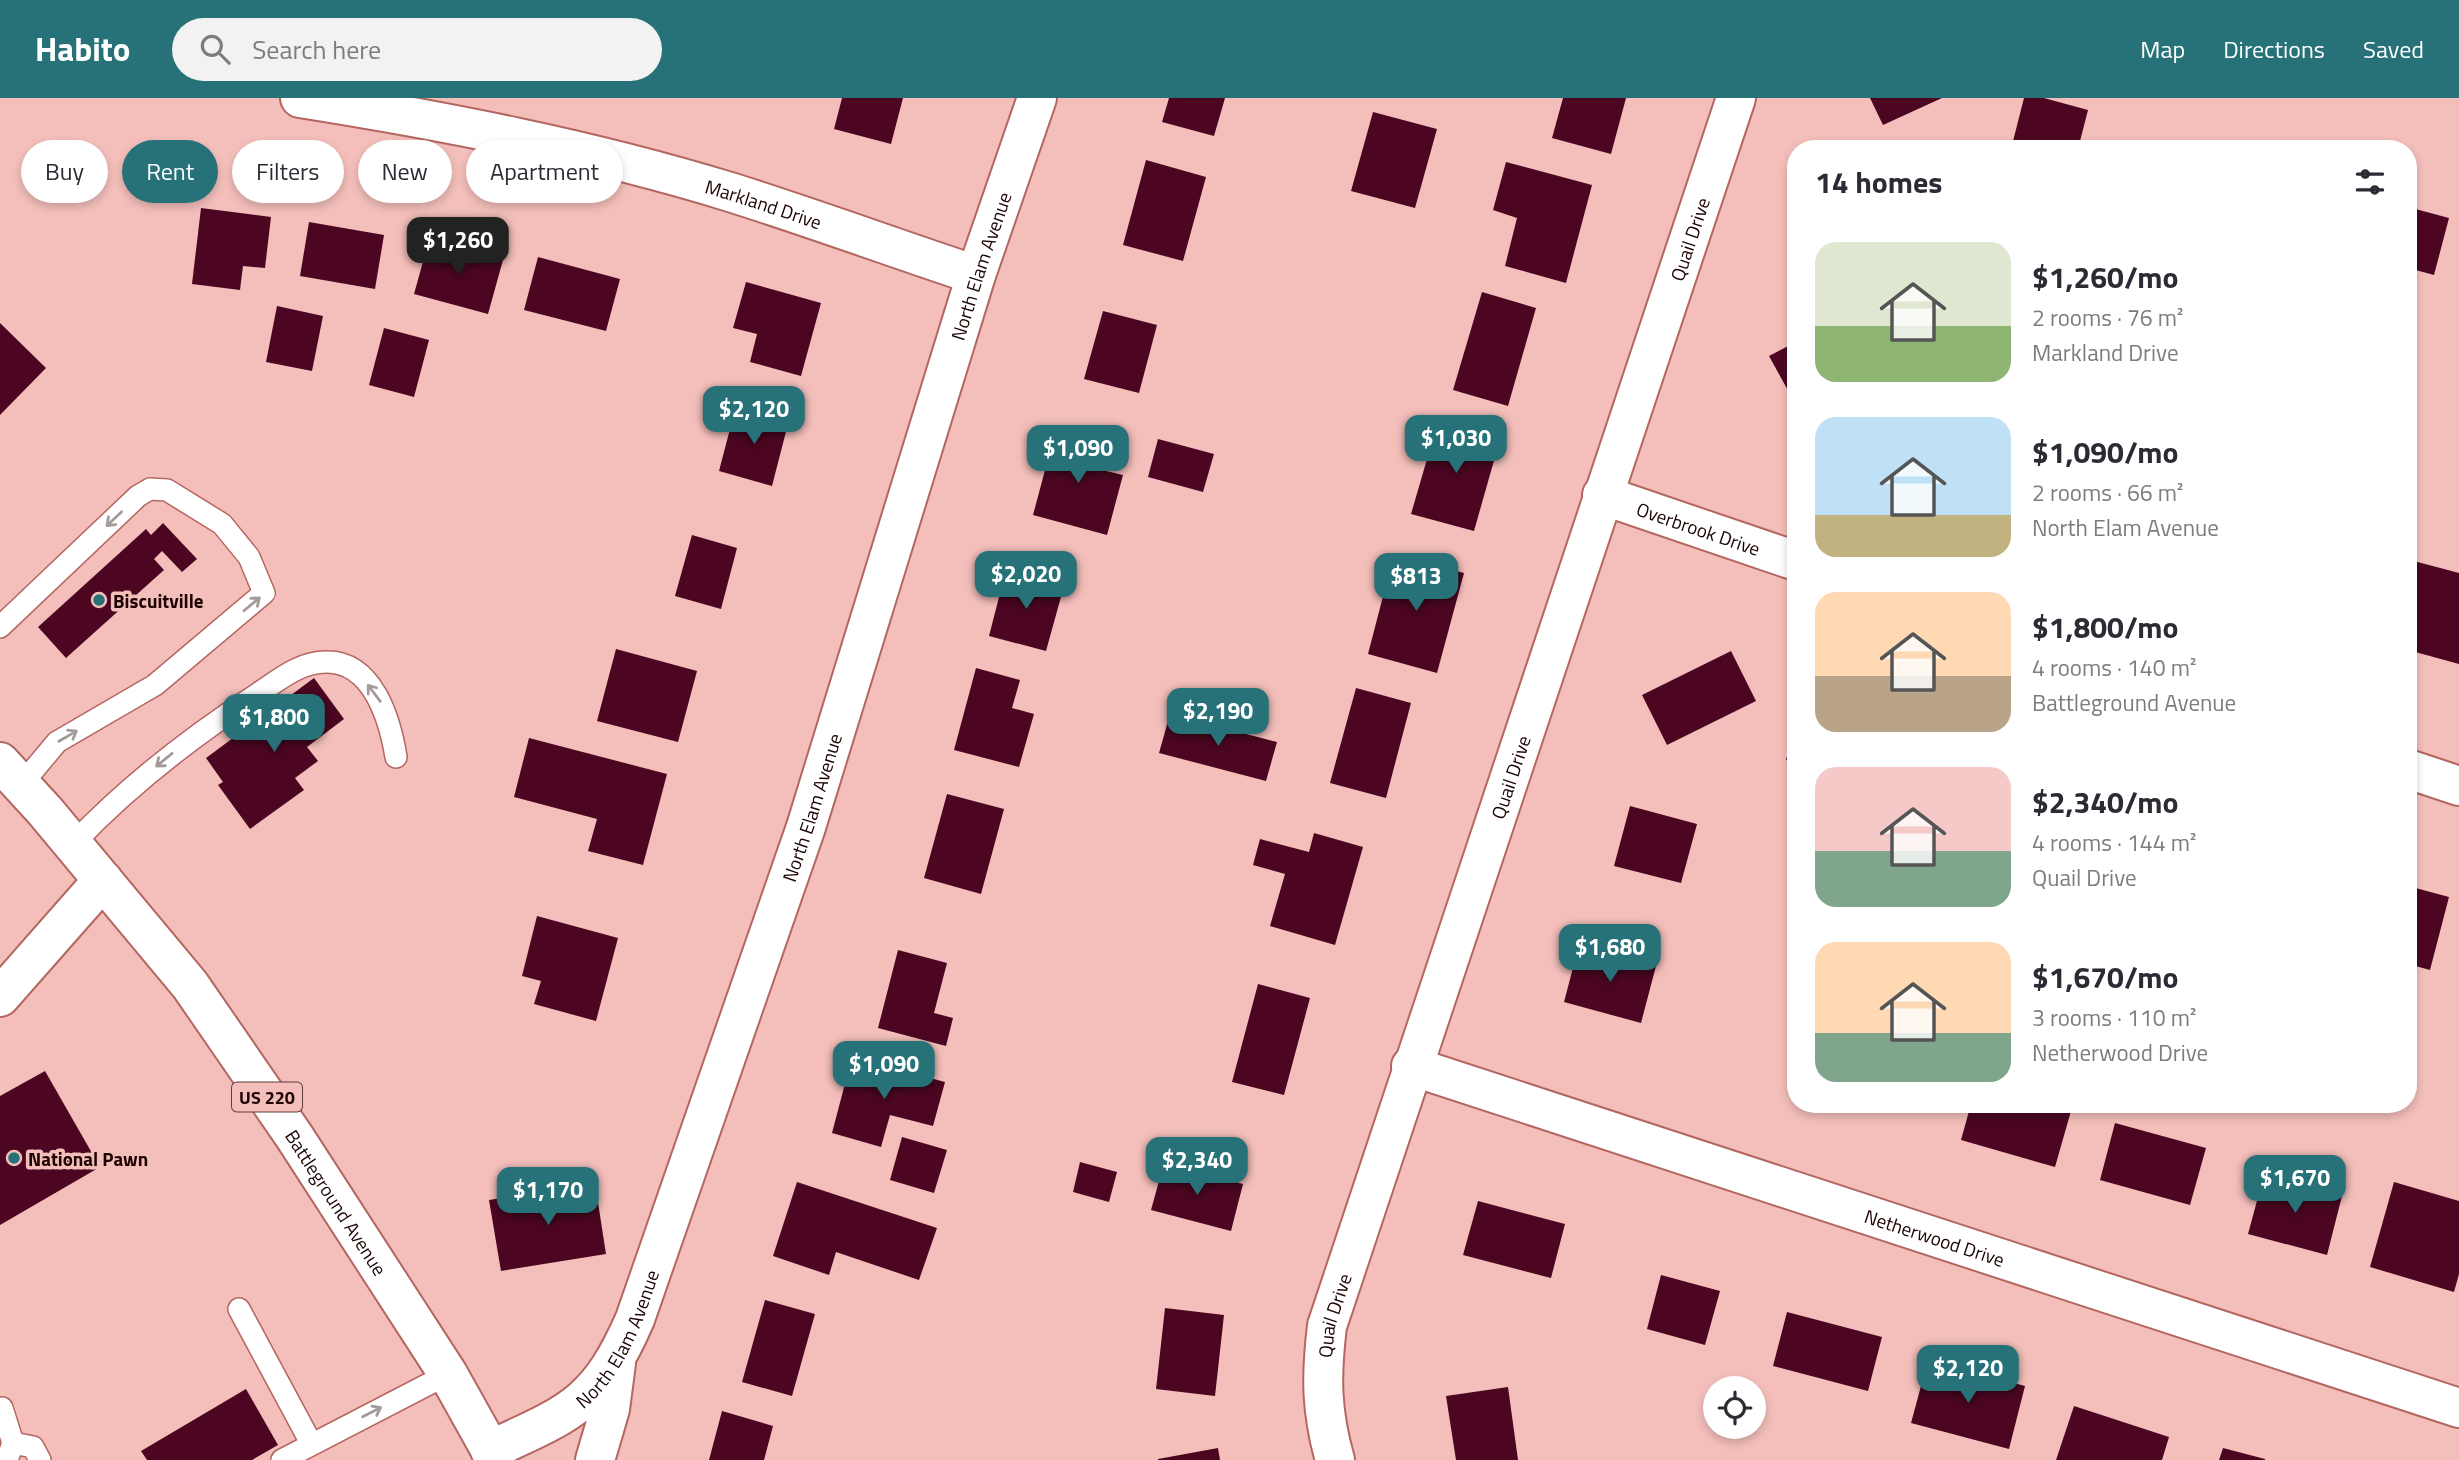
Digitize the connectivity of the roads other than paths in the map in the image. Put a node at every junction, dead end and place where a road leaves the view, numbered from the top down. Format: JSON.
{"nodes":[{"id":1,"x":300,"y":98,"type":"edge"},
{"id":2,"x":1037,"y":98,"type":"edge"},
{"id":3,"x":1736,"y":98,"type":"edge"},
{"id":4,"x":976,"y":275,"type":"junction"},
{"id":5,"x":1602,"y":495,"type":"junction"},
{"id":6,"x":1787,"y":558,"type":"edge"},
{"id":7,"x":0,"y":627,"type":"edge"},
{"id":8,"x":396,"y":757,"type":"dead end"},
{"id":9,"x":2417,"y":772,"type":"edge"},
{"id":10,"x":11,"y":774,"type":"edge"},
{"id":11,"x":2459,"y":786,"type":"edge"},
{"id":12,"x":73,"y":844,"type":"junction"},
{"id":13,"x":103,"y":880,"type":"junction"},
{"id":14,"x":0,"y":997,"type":"edge"},
{"id":15,"x":1411,"y":1066,"type":"junction"},
{"id":16,"x":239,"y":1309,"type":"dead end"},
{"id":17,"x":616,"y":1362,"type":"junction"},
{"id":18,"x":448,"y":1374,"type":"junction"},
{"id":19,"x":2,"y":1408,"type":"dead end"},
{"id":20,"x":2459,"y":1408,"type":"edge"},
{"id":21,"x":311,"y":1443,"type":"junction"},
{"id":22,"x":10,"y":1451,"type":"edge"},
{"id":23,"x":493,"y":1455,"type":"edge"},
{"id":24,"x":40,"y":1460,"type":"edge"},
{"id":25,"x":282,"y":1460,"type":"edge"},
{"id":26,"x":595,"y":1460,"type":"edge"},
{"id":27,"x":1335,"y":1460,"type":"edge"}],
"edges":[{"from":1,"to":4,"type":"street","name":"Markland Drive"},
{"from":2,"to":4,"type":"street","name":"North Elam Avenue"},
{"from":3,"to":5,"type":"street","name":"Quail Drive"},
{"from":4,"to":17,"type":"street","name":"North Elam Avenue"},
{"from":5,"to":6,"type":"street","name":"Overbrook Drive"},
{"from":5,"to":15,"type":"street","name":"Quail Drive"},
{"from":10,"to":7,"type":"lane","one_way":true},
{"from":8,"to":12,"type":"lane","one_way":true},
{"from":9,"to":11,"type":"street"},
{"from":10,"to":12,"type":"street","name":"Battleground Avenue","number":"US 220"},
{"from":12,"to":13,"type":"street","name":"Battleground Avenue","number":"US 220"},
{"from":13,"to":14,"type":"street"},
{"from":13,"to":18,"type":"street","name":"Battleground Avenue","number":"US 220"},
{"from":15,"to":20,"type":"street","name":"Netherwood Drive"},
{"from":15,"to":27,"type":"street","name":"Quail Drive"},
{"from":16,"to":21,"type":"lane"},
{"from":17,"to":23,"type":"street","name":"North Elam Avenue"},
{"from":17,"to":26,"type":"street"},
{"from":21,"to":18,"type":"lane","one_way":true},
{"from":18,"to":23,"type":"street","name":"Battleground Avenue","number":"US 220"},
{"from":19,"to":22,"type":"lane"},
{"from":21,"to":25,"type":"lane"},
{"from":22,"to":24,"type":"lane"}]}
